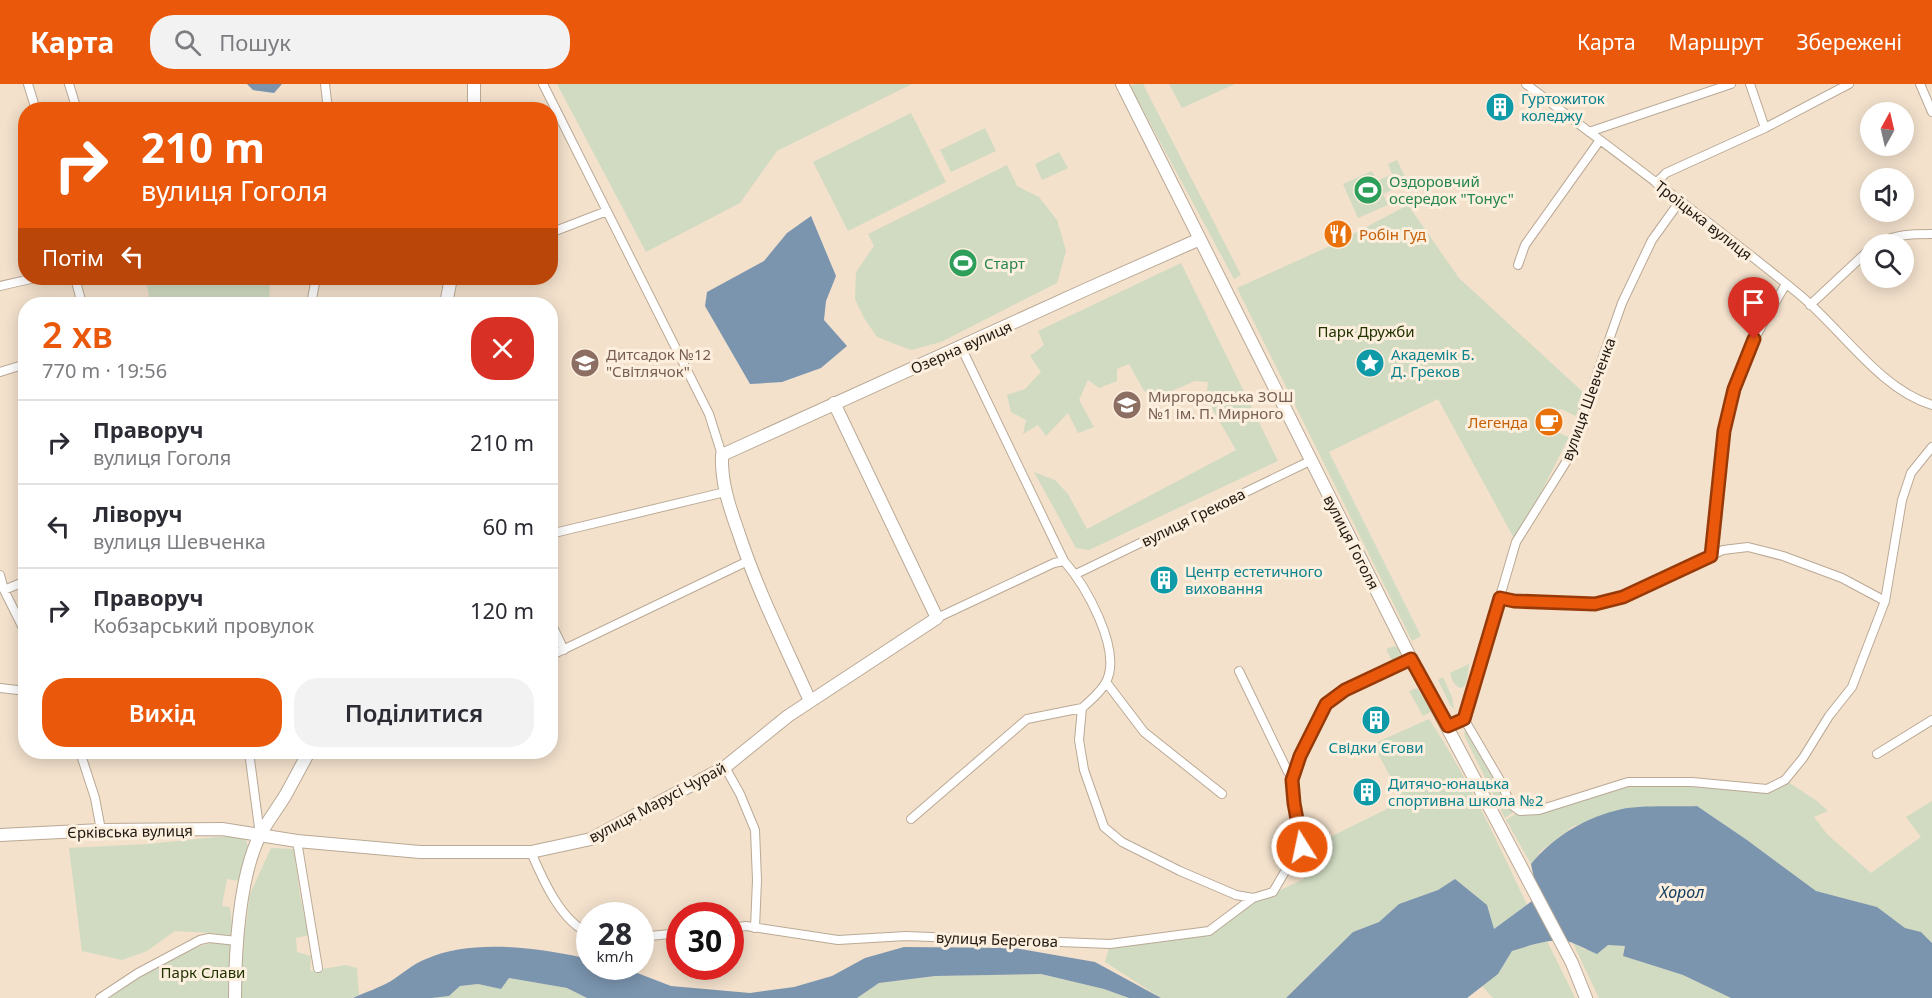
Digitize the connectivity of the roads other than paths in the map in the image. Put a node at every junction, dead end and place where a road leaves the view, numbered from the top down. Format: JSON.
{"nodes":[{"id":1,"x":28,"y":84,"type":"edge"},
{"id":2,"x":69,"y":84,"type":"edge"},
{"id":3,"x":325,"y":84,"type":"edge"},
{"id":4,"x":474,"y":84,"type":"edge"},
{"id":5,"x":543,"y":84,"type":"edge"},
{"id":6,"x":1122,"y":84,"type":"edge"},
{"id":7,"x":1526,"y":84,"type":"edge"},
{"id":8,"x":1731,"y":84,"type":"edge"},
{"id":9,"x":1750,"y":84,"type":"edge"},
{"id":10,"x":1849,"y":84,"type":"edge"},
{"id":11,"x":1920,"y":84,"type":"edge"},
{"id":12,"x":34,"y":102,"type":"edge"},
{"id":13,"x":75,"y":102,"type":"edge"},
{"id":14,"x":327,"y":102,"type":"edge"},
{"id":15,"x":474,"y":102,"type":"edge"},
{"id":16,"x":552,"y":102,"type":"edge"},
{"id":17,"x":1932,"y":112,"type":"edge"},
{"id":18,"x":558,"y":114,"type":"edge"},
{"id":19,"x":1765,"y":128,"type":"junction"},
{"id":20,"x":1589,"y":132,"type":"junction"},
{"id":21,"x":1600,"y":141,"type":"junction"},
{"id":22,"x":1656,"y":183,"type":"junction"},
{"id":23,"x":1680,"y":201,"type":"junction"},
{"id":24,"x":607,"y":211,"type":"junction"},
{"id":25,"x":558,"y":230,"type":"edge"},
{"id":26,"x":1914,"y":234,"type":"edge"},
{"id":27,"x":1932,"y":234,"type":"edge"},
{"id":28,"x":1200,"y":239,"type":"junction"},
{"id":29,"x":1860,"y":258,"type":"edge"},
{"id":30,"x":1518,"y":265,"type":"dead end"},
{"id":31,"x":18,"y":282,"type":"edge"},
{"id":32,"x":1786,"y":284,"type":"junction"},
{"id":33,"x":0,"y":286,"type":"edge"},
{"id":34,"x":1810,"y":304,"type":"junction"},
{"id":35,"x":962,"y":347,"type":"junction"},
{"id":36,"x":18,"y":366,"type":"edge"},
{"id":37,"x":0,"y":372,"type":"edge"},
{"id":38,"x":834,"y":403,"type":"junction"},
{"id":39,"x":1932,"y":405,"type":"edge"},
{"id":40,"x":1932,"y":447,"type":"edge"},
{"id":41,"x":722,"y":455,"type":"junction"},
{"id":42,"x":1310,"y":461,"type":"junction"},
{"id":43,"x":725,"y":492,"type":"junction"},
{"id":44,"x":558,"y":532,"type":"edge"},
{"id":45,"x":1711,"y":556,"type":"junction"},
{"id":46,"x":748,"y":561,"type":"junction"},
{"id":47,"x":1064,"y":561,"type":"junction"},
{"id":48,"x":1076,"y":574,"type":"junction"},
{"id":49,"x":0,"y":575,"type":"edge"},
{"id":50,"x":18,"y":587,"type":"edge"},
{"id":51,"x":5,"y":596,"type":"edge"},
{"id":52,"x":1500,"y":598,"type":"junction"},
{"id":53,"x":1885,"y":601,"type":"junction"},
{"id":54,"x":937,"y":618,"type":"junction"},
{"id":55,"x":18,"y":620,"type":"edge"},
{"id":56,"x":558,"y":638,"type":"edge"},
{"id":57,"x":564,"y":650,"type":"junction"},
{"id":58,"x":558,"y":653,"type":"edge"},
{"id":59,"x":1411,"y":659,"type":"junction"},
{"id":60,"x":1239,"y":671,"type":"dead end"},
{"id":61,"x":1106,"y":682,"type":"junction"},
{"id":62,"x":0,"y":688,"type":"edge"},
{"id":63,"x":18,"y":690,"type":"edge"},
{"id":64,"x":810,"y":701,"type":"junction"},
{"id":65,"x":1082,"y":708,"type":"junction"},
{"id":66,"x":1464,"y":719,"type":"junction"},
{"id":67,"x":1932,"y":720,"type":"edge"},
{"id":68,"x":1448,"y":726,"type":"junction"},
{"id":69,"x":1877,"y":753,"type":"dead end"},
{"id":70,"x":82,"y":759,"type":"edge"},
{"id":71,"x":250,"y":759,"type":"edge"},
{"id":72,"x":305,"y":759,"type":"edge"},
{"id":73,"x":725,"y":767,"type":"junction"},
{"id":74,"x":1293,"y":777,"type":"junction"},
{"id":75,"x":1222,"y":794,"type":"dead end"},
{"id":76,"x":911,"y":819,"type":"dead end"},
{"id":77,"x":101,"y":830,"type":"junction"},
{"id":78,"x":0,"y":835,"type":"edge"},
{"id":79,"x":260,"y":835,"type":"junction"},
{"id":80,"x":297,"y":841,"type":"junction"},
{"id":81,"x":531,"y":852,"type":"junction"},
{"id":82,"x":1253,"y":898,"type":"junction"},
{"id":83,"x":576,"y":926,"type":"edge"},
{"id":84,"x":744,"y":928,"type":"edge"},
{"id":85,"x":755,"y":928,"type":"junction"},
{"id":86,"x":237,"y":941,"type":"junction"},
{"id":87,"x":318,"y":968,"type":"dead end"},
{"id":88,"x":100,"y":998,"type":"edge"},
{"id":89,"x":235,"y":998,"type":"edge"},
{"id":90,"x":1586,"y":998,"type":"edge"}],
"edges":[{"from":1,"to":12,"type":"street"},
{"from":2,"to":13,"type":"street"},
{"from":3,"to":14,"type":"street"},
{"from":4,"to":15,"type":"street"},
{"from":5,"to":16,"type":"street"},
{"from":6,"to":28,"type":"street","name":"вулиця Гоголя"},
{"from":7,"to":20,"type":"street","name":"Троїцька вулиця"},
{"from":8,"to":20,"type":"street"},
{"from":9,"to":19,"type":"street"},
{"from":10,"to":19,"type":"street"},
{"from":11,"to":17,"type":"street"},
{"from":18,"to":24,"type":"street"},
{"from":19,"to":22,"type":"street"},
{"from":20,"to":21,"type":"street","name":"Троїцька вулиця"},
{"from":21,"to":22,"type":"street","name":"Троїцька вулиця"},
{"from":21,"to":30,"type":"street"},
{"from":22,"to":23,"type":"street","name":"Троїцька вулиця"},
{"from":23,"to":32,"type":"street","name":"Троїцька вулиця"},
{"from":23,"to":52,"type":"street","name":"вулиця Шевченка"},
{"from":24,"to":25,"type":"street"},
{"from":24,"to":41,"type":"street"},
{"from":26,"to":27,"type":"street"},
{"from":28,"to":35,"type":"street","name":"Озерна вулиця"},
{"from":28,"to":42,"type":"street","name":"вулиця Гоголя"},
{"from":29,"to":34,"type":"street"},
{"from":31,"to":33,"type":"street"},
{"from":32,"to":34,"type":"street","name":"Троїцька вулиця"},
{"from":32,"to":45,"type":"street"},
{"from":34,"to":39,"type":"street","name":"Троїцька вулиця"},
{"from":35,"to":38,"type":"street","name":"Озерна вулиця"},
{"from":35,"to":47,"type":"street"},
{"from":36,"to":37,"type":"street"},
{"from":38,"to":41,"type":"street","name":"Озерна вулиця"},
{"from":38,"to":54,"type":"street"},
{"from":40,"to":53,"type":"street"},
{"from":41,"to":43,"type":"street"},
{"from":42,"to":48,"type":"street","name":"вулиця Грекова"},
{"from":42,"to":59,"type":"street","name":"вулиця Гоголя"},
{"from":43,"to":44,"type":"street"},
{"from":43,"to":46,"type":"street"},
{"from":45,"to":52,"type":"street"},
{"from":45,"to":53,"type":"street"},
{"from":46,"to":57,"type":"street"},
{"from":46,"to":64,"type":"street"},
{"from":47,"to":48,"type":"street"},
{"from":47,"to":54,"type":"street","name":"вулиця Марусі Чурай"},
{"from":48,"to":61,"type":"street"},
{"from":49,"to":51,"type":"street"},
{"from":50,"to":51,"type":"street"},
{"from":51,"to":55,"type":"street"},
{"from":52,"to":66,"type":"street","name":"вулиця Шевченка"},
{"from":53,"to":66,"type":"street"},
{"from":54,"to":64,"type":"street","name":"вулиця Марусі Чурай"},
{"from":56,"to":57,"type":"street"},
{"from":57,"to":58,"type":"street"},
{"from":59,"to":68,"type":"street","name":"вулиця Гоголя"},
{"from":59,"to":74,"type":"street"},
{"from":60,"to":74,"type":"street"},
{"from":61,"to":65,"type":"street"},
{"from":61,"to":75,"type":"street"},
{"from":62,"to":63,"type":"street"},
{"from":64,"to":73,"type":"street","name":"вулиця Марусі Чурай"},
{"from":65,"to":76,"type":"street"},
{"from":65,"to":82,"type":"street"},
{"from":66,"to":68,"type":"street"},
{"from":67,"to":69,"type":"street"},
{"from":68,"to":90,"type":"street","name":"вулиця Гоголя"},
{"from":70,"to":77,"type":"street"},
{"from":71,"to":79,"type":"street"},
{"from":72,"to":79,"type":"street"},
{"from":73,"to":81,"type":"street","name":"вулиця Марусі Чурай"},
{"from":73,"to":85,"type":"street"},
{"from":74,"to":82,"type":"street","name":"вулиця Берегова"},
{"from":77,"to":78,"type":"street","name":"Єрківська вулиця"},
{"from":77,"to":79,"type":"street","name":"Єрківська вулиця"},
{"from":79,"to":80,"type":"street","name":"вулиця Марусі Чурай"},
{"from":79,"to":86,"type":"street"},
{"from":80,"to":81,"type":"street","name":"вулиця Марусі Чурай"},
{"from":80,"to":87,"type":"street"},
{"from":81,"to":83,"type":"street"},
{"from":82,"to":85,"type":"street","name":"вулиця Берегова"},
{"from":84,"to":85,"type":"street","name":"вулиця Берегова"},
{"from":86,"to":88,"type":"street"},
{"from":86,"to":89,"type":"street"}]}
